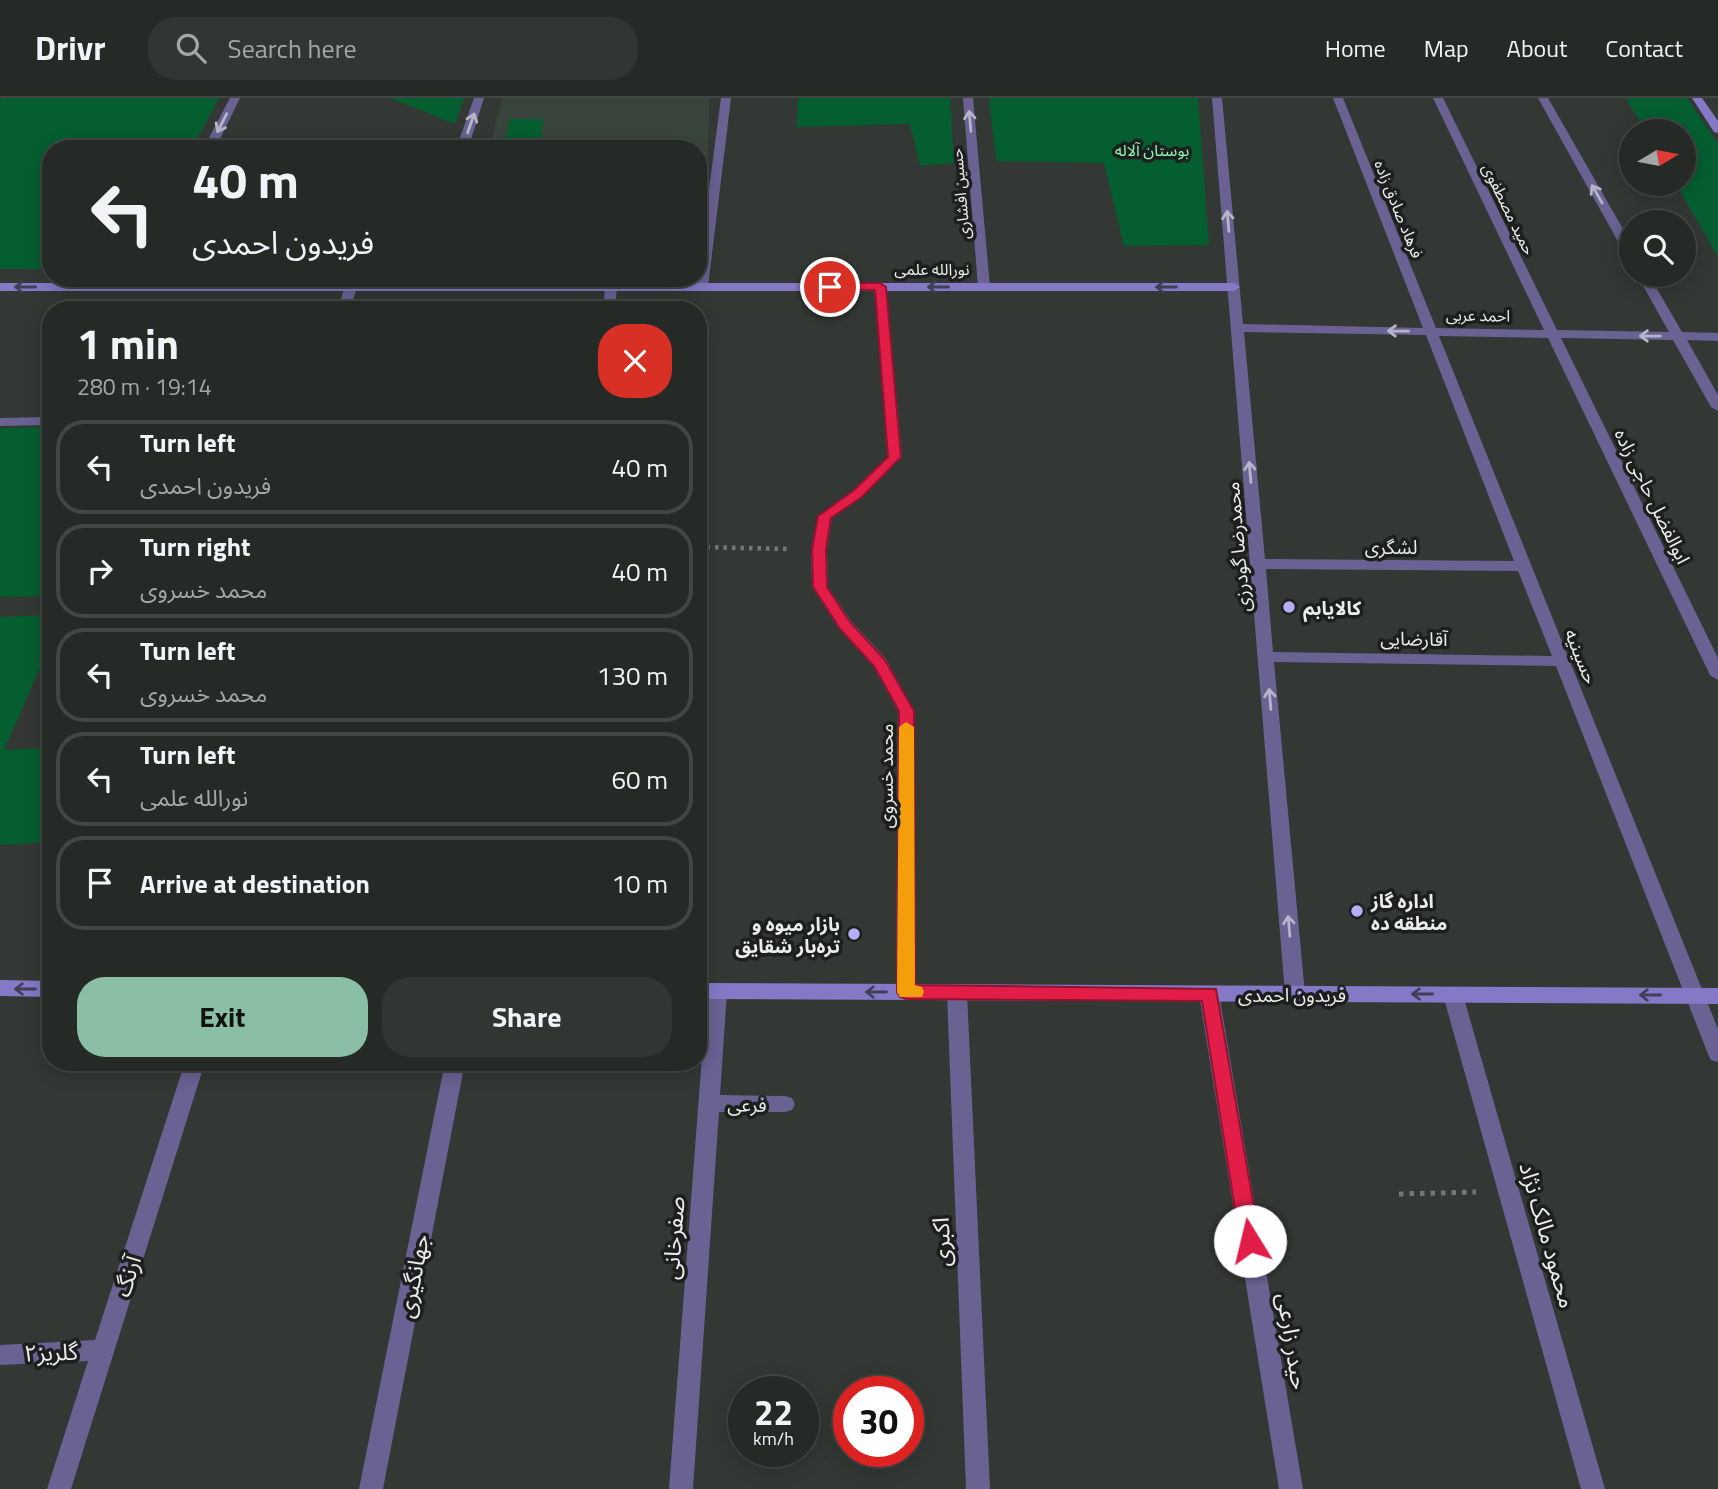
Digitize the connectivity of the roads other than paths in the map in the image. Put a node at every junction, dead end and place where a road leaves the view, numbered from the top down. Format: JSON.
{"nodes":[{"id":1,"x":235,"y":98,"type":"edge"},
{"id":2,"x":479,"y":98,"type":"edge"},
{"id":3,"x":726,"y":98,"type":"edge"},
{"id":4,"x":968,"y":98,"type":"edge"},
{"id":5,"x":1217,"y":98,"type":"edge"},
{"id":6,"x":1338,"y":98,"type":"edge"},
{"id":7,"x":1438,"y":98,"type":"edge"},
{"id":8,"x":1543,"y":98,"type":"edge"},
{"id":9,"x":1697,"y":98,"type":"edge"},
{"id":10,"x":1718,"y":130,"type":"edge"},
{"id":11,"x":214,"y":140,"type":"edge"},
{"id":12,"x":465,"y":140,"type":"edge"},
{"id":13,"x":1619,"y":233,"type":"edge"},
{"id":14,"x":707,"y":248,"type":"edge"},
{"id":15,"x":42,"y":286,"type":"edge"},
{"id":16,"x":0,"y":287,"type":"edge"},
{"id":17,"x":351,"y":287,"type":"edge"},
{"id":18,"x":611,"y":287,"type":"joint"},
{"id":19,"x":702,"y":287,"type":"joint"},
{"id":20,"x":880,"y":287,"type":"junction"},
{"id":21,"x":984,"y":287,"type":"junction"},
{"id":22,"x":1234,"y":287,"type":"junction"},
{"id":23,"x":1650,"y":287,"type":"edge"},
{"id":24,"x":346,"y":301,"type":"edge"},
{"id":25,"x":610,"y":301,"type":"edge"},
{"id":26,"x":1237,"y":328,"type":"junction"},
{"id":27,"x":1430,"y":332,"type":"junction"},
{"id":28,"x":1553,"y":334,"type":"junction"},
{"id":29,"x":1678,"y":337,"type":"junction"},
{"id":30,"x":1718,"y":337,"type":"edge"},
{"id":31,"x":1718,"y":407,"type":"edge"},
{"id":32,"x":42,"y":421,"type":"edge"},
{"id":33,"x":0,"y":422,"type":"edge"},
{"id":34,"x":1258,"y":564,"type":"junction"},
{"id":35,"x":1524,"y":566,"type":"junction"},
{"id":36,"x":1266,"y":657,"type":"junction"},
{"id":37,"x":1561,"y":661,"type":"junction"},
{"id":38,"x":1718,"y":675,"type":"edge"},
{"id":39,"x":0,"y":988,"type":"edge"},
{"id":40,"x":42,"y":989,"type":"edge"},
{"id":41,"x":708,"y":991,"type":"edge"},
{"id":42,"x":906,"y":992,"type":"junction"},
{"id":43,"x":957,"y":993,"type":"junction"},
{"id":44,"x":1209,"y":994,"type":"junction"},
{"id":45,"x":1295,"y":994,"type":"junction"},
{"id":46,"x":1453,"y":995,"type":"junction"},
{"id":47,"x":1694,"y":996,"type":"junction"},
{"id":48,"x":1718,"y":996,"type":"edge"},
{"id":49,"x":1718,"y":1054,"type":"edge"},
{"id":50,"x":192,"y":1071,"type":"edge"},
{"id":51,"x":452,"y":1071,"type":"edge"},
{"id":52,"x":709,"y":1103,"type":"junction"},
{"id":53,"x":785,"y":1104,"type":"dead end"},
{"id":54,"x":103,"y":1350,"type":"junction"},
{"id":55,"x":0,"y":1355,"type":"edge"},
{"id":56,"x":59,"y":1489,"type":"edge"},
{"id":57,"x":371,"y":1489,"type":"edge"},
{"id":58,"x":681,"y":1489,"type":"edge"},
{"id":59,"x":978,"y":1489,"type":"edge"},
{"id":60,"x":1291,"y":1489,"type":"edge"},
{"id":61,"x":1593,"y":1489,"type":"edge"}],
"edges":[{"from":1,"to":11,"type":"street","one_way":true},
{"from":12,"to":2,"type":"street","one_way":true},
{"from":3,"to":14,"type":"street"},
{"from":21,"to":4,"type":"street","name":"حسین افشاری","one_way":true},
{"from":22,"to":5,"type":"street","name":"محمدرضا گودرزی","one_way":true},
{"from":6,"to":27,"type":"street","name":"فرهاد صادق زاده"},
{"from":7,"to":28,"type":"street","name":"حمید مصطفوی"},
{"from":13,"to":8,"type":"street","one_way":true},
{"from":9,"to":10,"type":"street"},
{"from":15,"to":16,"type":"street","name":"نورالله علمی","one_way":true},
{"from":17,"to":24,"type":"street"},
{"from":18,"to":19,"type":"street","name":"نورالله علمی"},
{"from":18,"to":25,"type":"street"},
{"from":19,"to":20,"type":"street","name":"نورالله علمی"},
{"from":21,"to":20,"type":"street","name":"نورالله علمی","one_way":true},
{"from":20,"to":42,"type":"street","name":"محمد خسروی"},
{"from":22,"to":21,"type":"street","name":"نورالله علمی","one_way":true},
{"from":22,"to":26,"type":"street","name":"محمدرضا گودرزی"},
{"from":23,"to":29,"type":"street"},
{"from":27,"to":26,"type":"street","name":"احمد عربی","one_way":true},
{"from":34,"to":26,"type":"street","name":"محمدرضا گودرزی","one_way":true},
{"from":27,"to":28,"type":"street","name":"احمد عربی"},
{"from":27,"to":35,"type":"street","name":"حسینیه"},
{"from":29,"to":28,"type":"street","name":"احمد عربی","one_way":true},
{"from":28,"to":38,"type":"street","name":"ابوالفضل حاجی زاده"},
{"from":29,"to":30,"type":"street","name":"احمد عربی"},
{"from":29,"to":31,"type":"street"},
{"from":32,"to":33,"type":"street"},
{"from":34,"to":35,"type":"street","name":"لشگری"},
{"from":34,"to":36,"type":"street","name":"محمدرضا گودرزی"},
{"from":35,"to":37,"type":"street","name":"حسینیه"},
{"from":36,"to":37,"type":"street","name":"آقارضایی"},
{"from":45,"to":36,"type":"street","name":"محمدرضا گودرزی","one_way":true},
{"from":37,"to":47,"type":"street","name":"حسینیه"},
{"from":40,"to":39,"type":"street","one_way":true},
{"from":42,"to":41,"type":"street","name":"فریدون احمدی","one_way":true},
{"from":41,"to":52,"type":"street","name":"صفرخانی"},
{"from":42,"to":43,"type":"street","name":"فریدون احمدی"},
{"from":43,"to":44,"type":"street","name":"فریدون احمدی"},
{"from":43,"to":59,"type":"street","name":"اکبری"},
{"from":44,"to":45,"type":"street","name":"فریدون احمدی"},
{"from":44,"to":60,"type":"street","name":"حیدر زارعی"},
{"from":46,"to":45,"type":"street","name":"فریدون احمدی","one_way":true},
{"from":47,"to":46,"type":"street","name":"فریدون احمدی","one_way":true},
{"from":46,"to":61,"type":"street","name":"محمود مالک نژاد"},
{"from":47,"to":48,"type":"street","name":"فریدون احمدی"},
{"from":47,"to":49,"type":"street","name":"حسینیه"},
{"from":50,"to":54,"type":"street","name":"آرنگ"},
{"from":51,"to":57,"type":"street","name":"جهانگیری"},
{"from":52,"to":53,"type":"street","name":"فرعی"},
{"from":52,"to":58,"type":"street","name":"صفرخانی"},
{"from":54,"to":55,"type":"street","name":"گلریز۲"},
{"from":54,"to":56,"type":"street","name":"آرنگ"}]}
